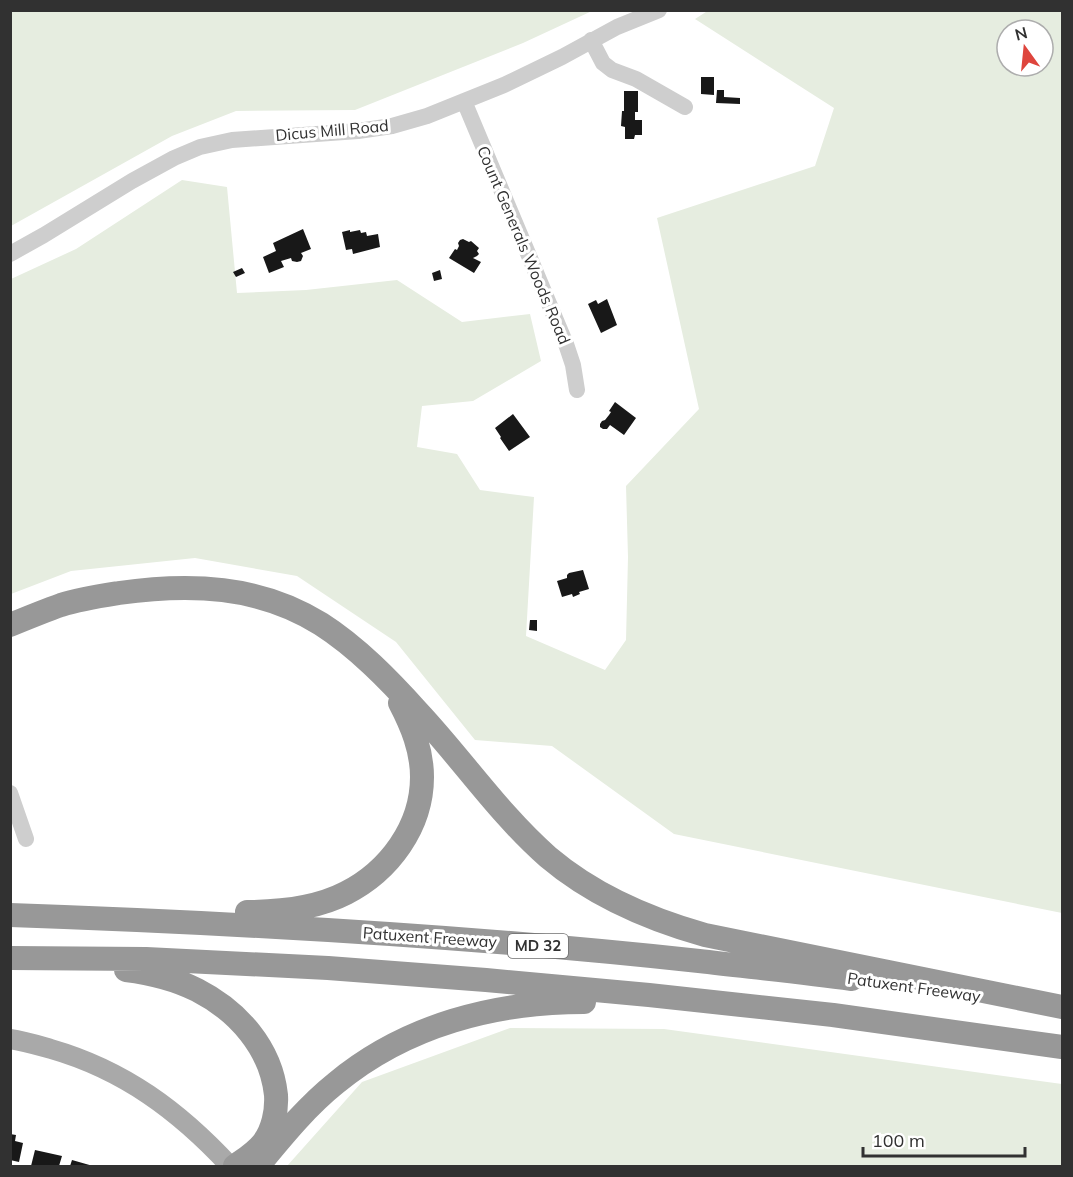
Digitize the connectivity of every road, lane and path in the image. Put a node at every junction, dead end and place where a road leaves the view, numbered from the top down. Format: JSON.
{"nodes":[{"id":1,"x":659,"y":10,"type":"edge"},
{"id":2,"x":591,"y":40,"type":"junction"},
{"id":3,"x":464,"y":102,"type":"junction"},
{"id":4,"x":685,"y":107,"type":"dead end"},
{"id":5,"x":10,"y":254,"type":"edge"},
{"id":6,"x":577,"y":390,"type":"dead end"},
{"id":7,"x":10,"y":625,"type":"edge"},
{"id":8,"x":378,"y":671,"type":"junction"},
{"id":9,"x":10,"y":793,"type":"edge"},
{"id":10,"x":26,"y":839,"type":"dead end"},
{"id":11,"x":10,"y":914,"type":"edge"},
{"id":12,"x":10,"y":958,"type":"edge"},
{"id":13,"x":1062,"y":1007,"type":"edge"},
{"id":14,"x":833,"y":1015,"type":"junction"},
{"id":15,"x":10,"y":1039,"type":"edge"},
{"id":16,"x":1062,"y":1047,"type":"edge"},
{"id":17,"x":233,"y":1167,"type":"edge"},
{"id":18,"x":258,"y":1167,"type":"edge"}],
"edges":[{"from":1,"to":2,"type":"street","name":"Dicus Mill Road"},
{"from":2,"to":3,"type":"street","name":"Dicus Mill Road"},
{"from":2,"to":4,"type":"street"},
{"from":3,"to":5,"type":"street","name":"Dicus Mill Road"},
{"from":3,"to":6,"type":"street","name":"Count Generals Woods Road"},
{"from":7,"to":8,"type":"highway"},
{"from":8,"to":11,"type":"highway"},
{"from":8,"to":13,"type":"highway"},
{"from":9,"to":10,"type":"street"},
{"from":11,"to":13,"type":"highway","name":"Patuxent Freeway","number":"MD 32"},
{"from":12,"to":14,"type":"highway","number":"MD 32"},
{"from":12,"to":17,"type":"highway"},
{"from":14,"to":16,"type":"highway","number":"MD 32"},
{"from":14,"to":18,"type":"highway"},
{"from":15,"to":17,"type":"main road"}]}
